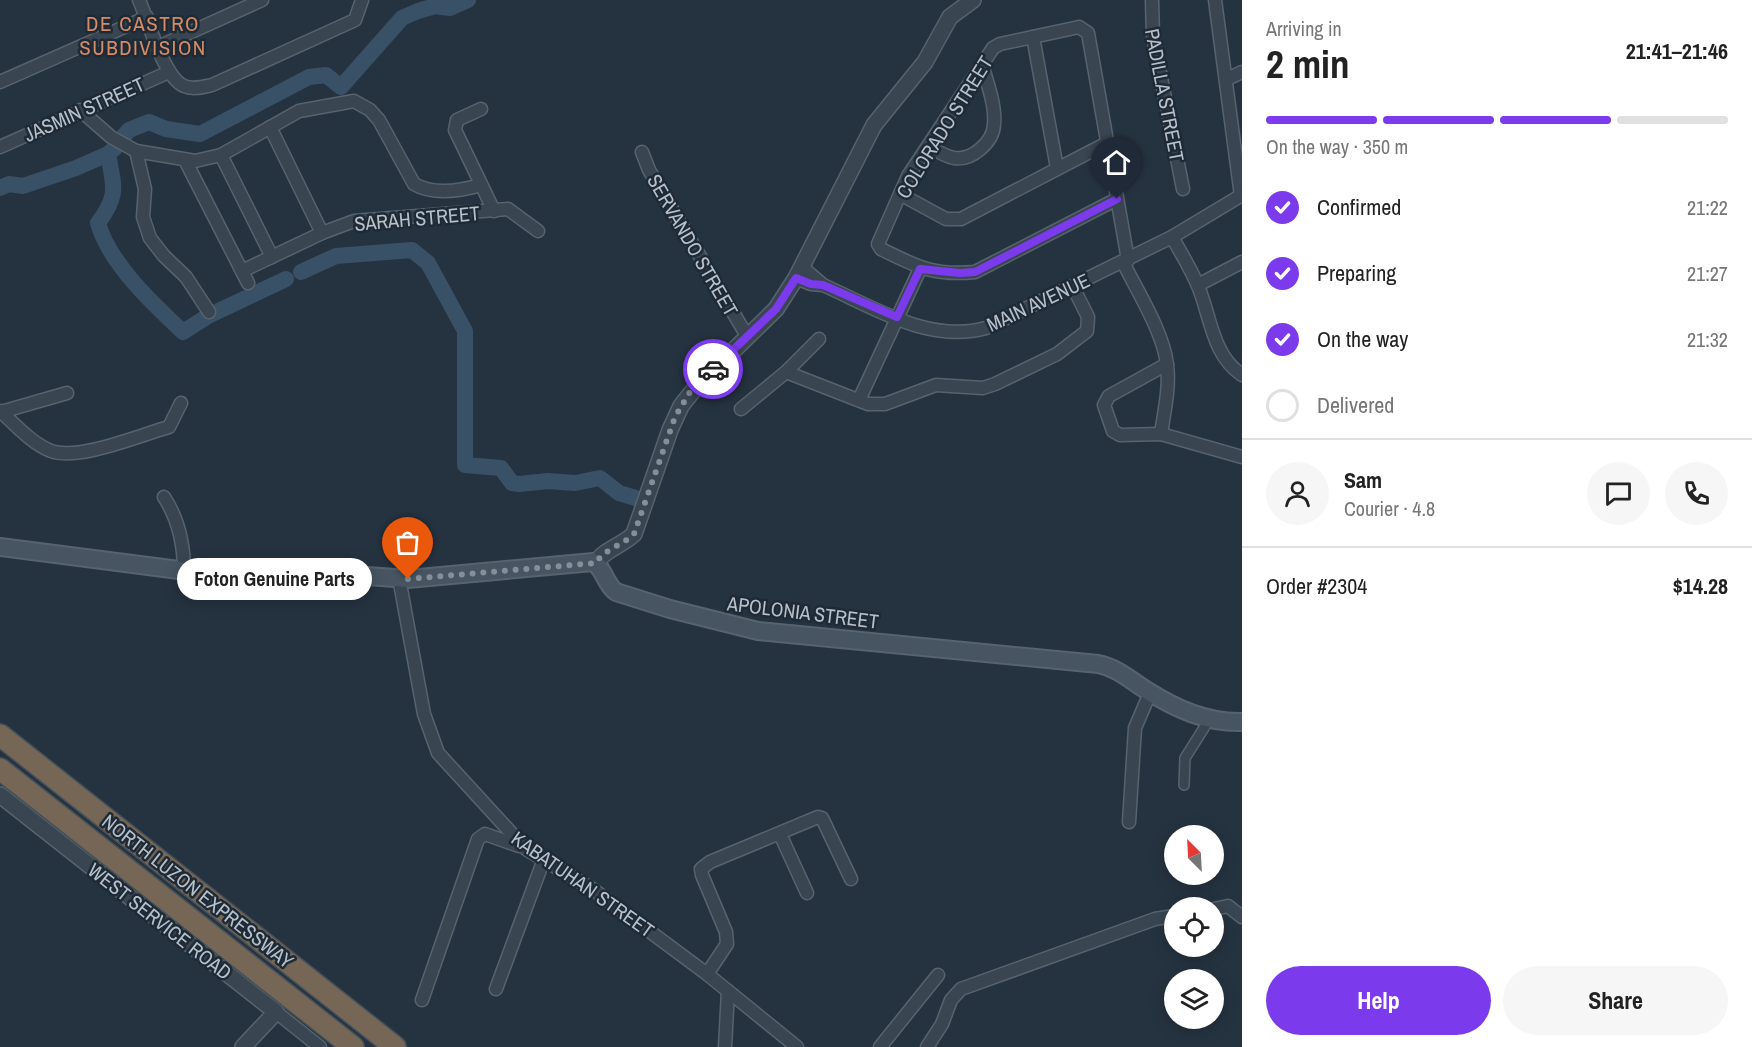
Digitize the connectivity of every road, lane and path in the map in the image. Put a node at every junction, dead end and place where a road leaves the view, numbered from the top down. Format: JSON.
{"nodes":[{"id":1,"x":139,"y":0,"type":"edge"},
{"id":2,"x":262,"y":0,"type":"edge"},
{"id":3,"x":362,"y":0,"type":"edge"},
{"id":4,"x":973,"y":0,"type":"edge"},
{"id":5,"x":1152,"y":0,"type":"edge"},
{"id":6,"x":1215,"y":0,"type":"edge"},
{"id":7,"x":147,"y":17,"type":"junction"},
{"id":8,"x":1032,"y":38,"type":"junction"},
{"id":9,"x":158,"y":47,"type":"junction"},
{"id":10,"x":982,"y":64,"type":"junction"},
{"id":11,"x":169,"y":72,"type":"junction"},
{"id":12,"x":1242,"y":72,"type":"edge"},
{"id":13,"x":1227,"y":79,"type":"junction"},
{"id":14,"x":0,"y":82,"type":"edge"},
{"id":15,"x":480,"y":109,"type":"dead end"},
{"id":16,"x":80,"y":111,"type":"junction"},
{"id":17,"x":270,"y":127,"type":"junction"},
{"id":18,"x":1238,"y":134,"type":"edge"},
{"id":19,"x":1107,"y":143,"type":"junction"},
{"id":20,"x":929,"y":146,"type":"junction"},
{"id":21,"x":0,"y":147,"type":"edge"},
{"id":22,"x":136,"y":151,"type":"junction"},
{"id":23,"x":642,"y":152,"type":"dead end"},
{"id":24,"x":220,"y":155,"type":"junction"},
{"id":25,"x":184,"y":160,"type":"junction"},
{"id":26,"x":1057,"y":168,"type":"junction"},
{"id":27,"x":481,"y":185,"type":"junction"},
{"id":28,"x":1183,"y":189,"type":"dead end"},
{"id":29,"x":900,"y":194,"type":"junction"},
{"id":30,"x":1242,"y":195,"type":"edge"},
{"id":31,"x":1117,"y":199,"type":"junction"},
{"id":32,"x":494,"y":211,"type":"junction"},
{"id":33,"x":538,"y":231,"type":"dead end"},
{"id":34,"x":322,"y":233,"type":"junction"},
{"id":35,"x":1172,"y":237,"type":"junction"},
{"id":36,"x":272,"y":257,"type":"junction"},
{"id":37,"x":1125,"y":261,"type":"junction"},
{"id":38,"x":1242,"y":262,"type":"edge"},
{"id":39,"x":920,"y":269,"type":"junction"},
{"id":40,"x":799,"y":273,"type":"junction"},
{"id":41,"x":1198,"y":285,"type":"junction"},
{"id":42,"x":1073,"y":287,"type":"junction"},
{"id":43,"x":209,"y":312,"type":"dead end"},
{"id":44,"x":897,"y":317,"type":"junction"},
{"id":45,"x":747,"y":336,"type":"junction"},
{"id":46,"x":819,"y":339,"type":"dead end"},
{"id":47,"x":1167,"y":364,"type":"junction"},
{"id":48,"x":786,"y":372,"type":"junction"},
{"id":49,"x":1242,"y":375,"type":"edge"},
{"id":50,"x":67,"y":393,"type":"dead end"},
{"id":51,"x":859,"y":400,"type":"junction"},
{"id":52,"x":181,"y":403,"type":"dead end"},
{"id":53,"x":741,"y":409,"type":"dead end"},
{"id":54,"x":1,"y":411,"type":"edge"},
{"id":55,"x":1161,"y":434,"type":"junction"},
{"id":56,"x":1242,"y":457,"type":"edge"},
{"id":57,"x":164,"y":497,"type":"dead end"},
{"id":58,"x":0,"y":547,"type":"edge"},
{"id":59,"x":596,"y":563,"type":"junction"},
{"id":60,"x":184,"y":571,"type":"junction"},
{"id":61,"x":399,"y":578,"type":"junction"},
{"id":62,"x":1150,"y":693,"type":"junction"},
{"id":63,"x":1209,"y":720,"type":"junction"},
{"id":64,"x":1242,"y":722,"type":"edge"},
{"id":65,"x":0,"y":735,"type":"edge"},
{"id":66,"x":0,"y":769,"type":"edge"},
{"id":67,"x":1184,"y":785,"type":"dead end"},
{"id":68,"x":0,"y":795,"type":"edge"},
{"id":69,"x":1129,"y":822,"type":"dead end"},
{"id":70,"x":780,"y":834,"type":"junction"},
{"id":71,"x":526,"y":849,"type":"junction"},
{"id":72,"x":544,"y":859,"type":"junction"},
{"id":73,"x":851,"y":879,"type":"dead end"},
{"id":74,"x":807,"y":893,"type":"dead end"},
{"id":75,"x":1224,"y":907,"type":"edge"},
{"id":76,"x":1242,"y":917,"type":"edge"},
{"id":77,"x":1164,"y":918,"type":"edge"},
{"id":78,"x":707,"y":974,"type":"junction"},
{"id":79,"x":938,"y":975,"type":"dead end"},
{"id":80,"x":496,"y":989,"type":"dead end"},
{"id":81,"x":728,"y":991,"type":"junction"},
{"id":82,"x":422,"y":1000,"type":"dead end"},
{"id":83,"x":276,"y":1012,"type":"junction"},
{"id":84,"x":728,"y":1045,"type":"edge"},
{"id":85,"x":246,"y":1046,"type":"edge"},
{"id":86,"x":320,"y":1047,"type":"edge"},
{"id":87,"x":353,"y":1047,"type":"edge"},
{"id":88,"x":395,"y":1047,"type":"edge"},
{"id":89,"x":797,"y":1047,"type":"edge"},
{"id":90,"x":880,"y":1047,"type":"edge"},
{"id":91,"x":927,"y":1047,"type":"edge"}],
"edges":[{"from":1,"to":7,"type":"street"},
{"from":2,"to":9,"type":"street"},
{"from":3,"to":11,"type":"street"},
{"from":4,"to":40,"type":"street"},
{"from":5,"to":28,"type":"street","name":"PADILLA STREET"},
{"from":6,"to":13,"type":"street"},
{"from":7,"to":9,"type":"street"},
{"from":7,"to":14,"type":"street"},
{"from":8,"to":10,"type":"street","name":"COLORADO STREET"},
{"from":8,"to":19,"type":"street","name":"COLORADO STREET"},
{"from":8,"to":26,"type":"street"},
{"from":9,"to":11,"type":"street"},
{"from":10,"to":20,"type":"street","name":"COLORADO STREET"},
{"from":10,"to":20,"type":"street"},
{"from":11,"to":16,"type":"street","name":"JASMIN STREET"},
{"from":12,"to":13,"type":"street"},
{"from":13,"to":18,"type":"street"},
{"from":15,"to":27,"type":"street","name":"SARAH STREET"},
{"from":16,"to":21,"type":"street","name":"JASMIN STREET"},
{"from":16,"to":22,"type":"street"},
{"from":17,"to":24,"type":"street"},
{"from":17,"to":27,"type":"street"},
{"from":17,"to":34,"type":"street"},
{"from":18,"to":30,"type":"street"},
{"from":19,"to":26,"type":"street"},
{"from":19,"to":31,"type":"street","name":"COLORADO STREET"},
{"from":20,"to":29,"type":"street","name":"COLORADO STREET"},
{"from":22,"to":25,"type":"street"},
{"from":22,"to":43,"type":"street"},
{"from":23,"to":45,"type":"street","name":"SERVANDO STREET"},
{"from":24,"to":25,"type":"street"},
{"from":24,"to":36,"type":"street"},
{"from":25,"to":36,"type":"street","name":"SARAH STREET"},
{"from":26,"to":29,"type":"street"},
{"from":27,"to":32,"type":"street","name":"SARAH STREET"},
{"from":29,"to":39,"type":"street","name":"COLORADO STREET"},
{"from":30,"to":35,"type":"street","name":"MAIN AVENUE"},
{"from":31,"to":37,"type":"street","name":"COLORADO STREET"},
{"from":31,"to":39,"type":"street"},
{"from":32,"to":33,"type":"street","name":"SARAH STREET"},
{"from":32,"to":34,"type":"street","name":"SARAH STREET"},
{"from":34,"to":36,"type":"street","name":"SARAH STREET"},
{"from":35,"to":37,"type":"street","name":"MAIN AVENUE"},
{"from":35,"to":41,"type":"street"},
{"from":37,"to":42,"type":"street","name":"MAIN AVENUE"},
{"from":37,"to":47,"type":"street","name":"COLORADO STREET"},
{"from":38,"to":41,"type":"street"},
{"from":39,"to":44,"type":"street"},
{"from":40,"to":44,"type":"street","name":"MAIN AVENUE"},
{"from":40,"to":45,"type":"street"},
{"from":41,"to":49,"type":"street"},
{"from":42,"to":44,"type":"street","name":"MAIN AVENUE"},
{"from":42,"to":51,"type":"street"},
{"from":44,"to":51,"type":"street"},
{"from":45,"to":59,"type":"street"},
{"from":46,"to":48,"type":"street"},
{"from":47,"to":55,"type":"street","name":"COLORADO STREET"},
{"from":47,"to":55,"type":"street"},
{"from":48,"to":51,"type":"street"},
{"from":48,"to":53,"type":"street"},
{"from":50,"to":54,"type":"street"},
{"from":52,"to":54,"type":"street"},
{"from":55,"to":56,"type":"street"},
{"from":57,"to":60,"type":"street"},
{"from":58,"to":60,"type":"main road"},
{"from":59,"to":61,"type":"main road"},
{"from":59,"to":62,"type":"main road","name":"APOLONIA STREET"},
{"from":60,"to":61,"type":"main road"},
{"from":61,"to":71,"type":"street","name":"KABATUHAN STREET"},
{"from":62,"to":63,"type":"main road","name":"APOLONIA STREET"},
{"from":62,"to":69,"type":"street"},
{"from":63,"to":64,"type":"main road","name":"APOLONIA STREET"},
{"from":63,"to":67,"type":"street"},
{"from":65,"to":88,"type":"highway","name":"NORTH LUZON EXPRESSWAY"},
{"from":66,"to":87,"type":"highway","name":"NORTH LUZON EXPRESSWAY"},
{"from":68,"to":83,"type":"street","name":"WEST SERVICE ROAD"},
{"from":70,"to":73,"type":"street"},
{"from":70,"to":74,"type":"street"},
{"from":70,"to":78,"type":"street"},
{"from":71,"to":72,"type":"street","name":"KABATUHAN STREET"},
{"from":71,"to":82,"type":"street"},
{"from":72,"to":78,"type":"street","name":"KABATUHAN STREET"},
{"from":72,"to":80,"type":"street"},
{"from":75,"to":76,"type":"street"},
{"from":77,"to":91,"type":"street"},
{"from":78,"to":81,"type":"street","name":"KABATUHAN STREET"},
{"from":79,"to":90,"type":"street"},
{"from":81,"to":84,"type":"street"},
{"from":81,"to":89,"type":"street","name":"KABATUHAN STREET"},
{"from":83,"to":85,"type":"street"},
{"from":83,"to":86,"type":"street","name":"WEST SERVICE ROAD"}]}
